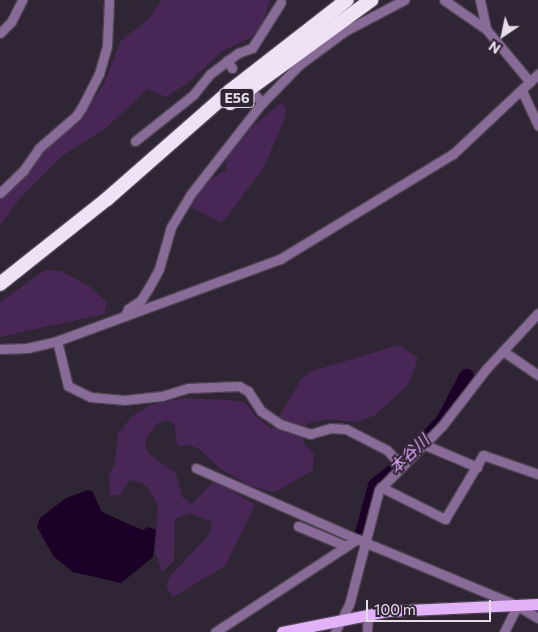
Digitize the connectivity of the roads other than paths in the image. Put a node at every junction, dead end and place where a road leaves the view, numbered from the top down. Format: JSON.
{"nodes":[{"id":1,"x":22,"y":0,"type":"edge"},
{"id":2,"x":109,"y":0,"type":"edge"},
{"id":3,"x":347,"y":0,"type":"edge"},
{"id":4,"x":371,"y":0,"type":"edge"},
{"id":5,"x":404,"y":0,"type":"edge"},
{"id":6,"x":444,"y":0,"type":"edge"},
{"id":7,"x":480,"y":0,"type":"edge"},
{"id":8,"x":281,"y":2,"type":"dead end"},
{"id":9,"x":486,"y":29,"type":"junction"},
{"id":10,"x":0,"y":33,"type":"edge"},
{"id":11,"x":538,"y":74,"type":"edge"},
{"id":12,"x":530,"y":82,"type":"junction"},
{"id":13,"x":522,"y":91,"type":"junction"},
{"id":14,"x":255,"y":95,"type":"dead end"},
{"id":15,"x":262,"y":103,"type":"junction"},
{"id":16,"x":538,"y":126,"type":"edge"},
{"id":17,"x":135,"y":141,"type":"dead end"},
{"id":18,"x":0,"y":193,"type":"edge"},
{"id":19,"x":107,"y":199,"type":"junction"},
{"id":20,"x":0,"y":284,"type":"edge"},
{"id":21,"x":538,"y":313,"type":"edge"},
{"id":22,"x":125,"y":316,"type":"junction"},
{"id":23,"x":57,"y":340,"type":"junction"},
{"id":24,"x":0,"y":349,"type":"edge"},
{"id":25,"x":503,"y":351,"type":"junction"},
{"id":26,"x":538,"y":375,"type":"edge"},
{"id":27,"x":423,"y":444,"type":"junction"},
{"id":28,"x":402,"y":466,"type":"junction"},
{"id":29,"x":477,"y":467,"type":"junction"},
{"id":30,"x":196,"y":468,"type":"dead end"},
{"id":31,"x":538,"y":474,"type":"edge"},
{"id":32,"x":381,"y":487,"type":"junction"},
{"id":33,"x":298,"y":526,"type":"dead end"},
{"id":34,"x":361,"y":540,"type":"junction"},
{"id":35,"x":346,"y":546,"type":"junction"},
{"id":36,"x":514,"y":604,"type":"junction"},
{"id":37,"x":538,"y":604,"type":"edge"},
{"id":38,"x":368,"y":614,"type":"junction"},
{"id":39,"x":538,"y":618,"type":"edge"},
{"id":40,"x":342,"y":619,"type":"junction"},
{"id":41,"x":215,"y":632,"type":"edge"},
{"id":42,"x":282,"y":632,"type":"edge"},
{"id":43,"x":335,"y":632,"type":"edge"},
{"id":44,"x":367,"y":632,"type":"edge"},
{"id":45,"x":504,"y":632,"type":"edge"}],
"edges":[{"from":1,"to":10,"type":"street"},
{"from":2,"to":18,"type":"street"},
{"from":3,"to":19,"type":"highway","number":"E56"},
{"from":4,"to":19,"type":"highway","number":"E56"},
{"from":5,"to":15,"type":"street"},
{"from":6,"to":9,"type":"street"},
{"from":7,"to":9,"type":"street"},
{"from":8,"to":17,"type":"street"},
{"from":9,"to":12,"type":"street"},
{"from":11,"to":12,"type":"street"},
{"from":12,"to":13,"type":"street"},
{"from":13,"to":16,"type":"street"},
{"from":13,"to":22,"type":"street"},
{"from":14,"to":15,"type":"street"},
{"from":15,"to":22,"type":"street"},
{"from":19,"to":20,"type":"highway","number":"E56"},
{"from":21,"to":25,"type":"street"},
{"from":22,"to":23,"type":"street"},
{"from":23,"to":24,"type":"street"},
{"from":23,"to":28,"type":"street"},
{"from":25,"to":26,"type":"street"},
{"from":25,"to":27,"type":"street"},
{"from":27,"to":28,"type":"street"},
{"from":27,"to":29,"type":"street"},
{"from":28,"to":32,"type":"street"},
{"from":29,"to":31,"type":"street"},
{"from":29,"to":32,"type":"street"},
{"from":30,"to":34,"type":"street"},
{"from":32,"to":34,"type":"street"},
{"from":33,"to":35,"type":"street"},
{"from":34,"to":35,"type":"street"},
{"from":34,"to":36,"type":"street"},
{"from":34,"to":40,"type":"street"},
{"from":35,"to":41,"type":"street"},
{"from":36,"to":37,"type":"main road"},
{"from":36,"to":38,"type":"main road"},
{"from":36,"to":39,"type":"street"},
{"from":36,"to":45,"type":"street"},
{"from":38,"to":40,"type":"main road"},
{"from":38,"to":44,"type":"street"},
{"from":40,"to":42,"type":"main road"},
{"from":40,"to":43,"type":"street"}]}
